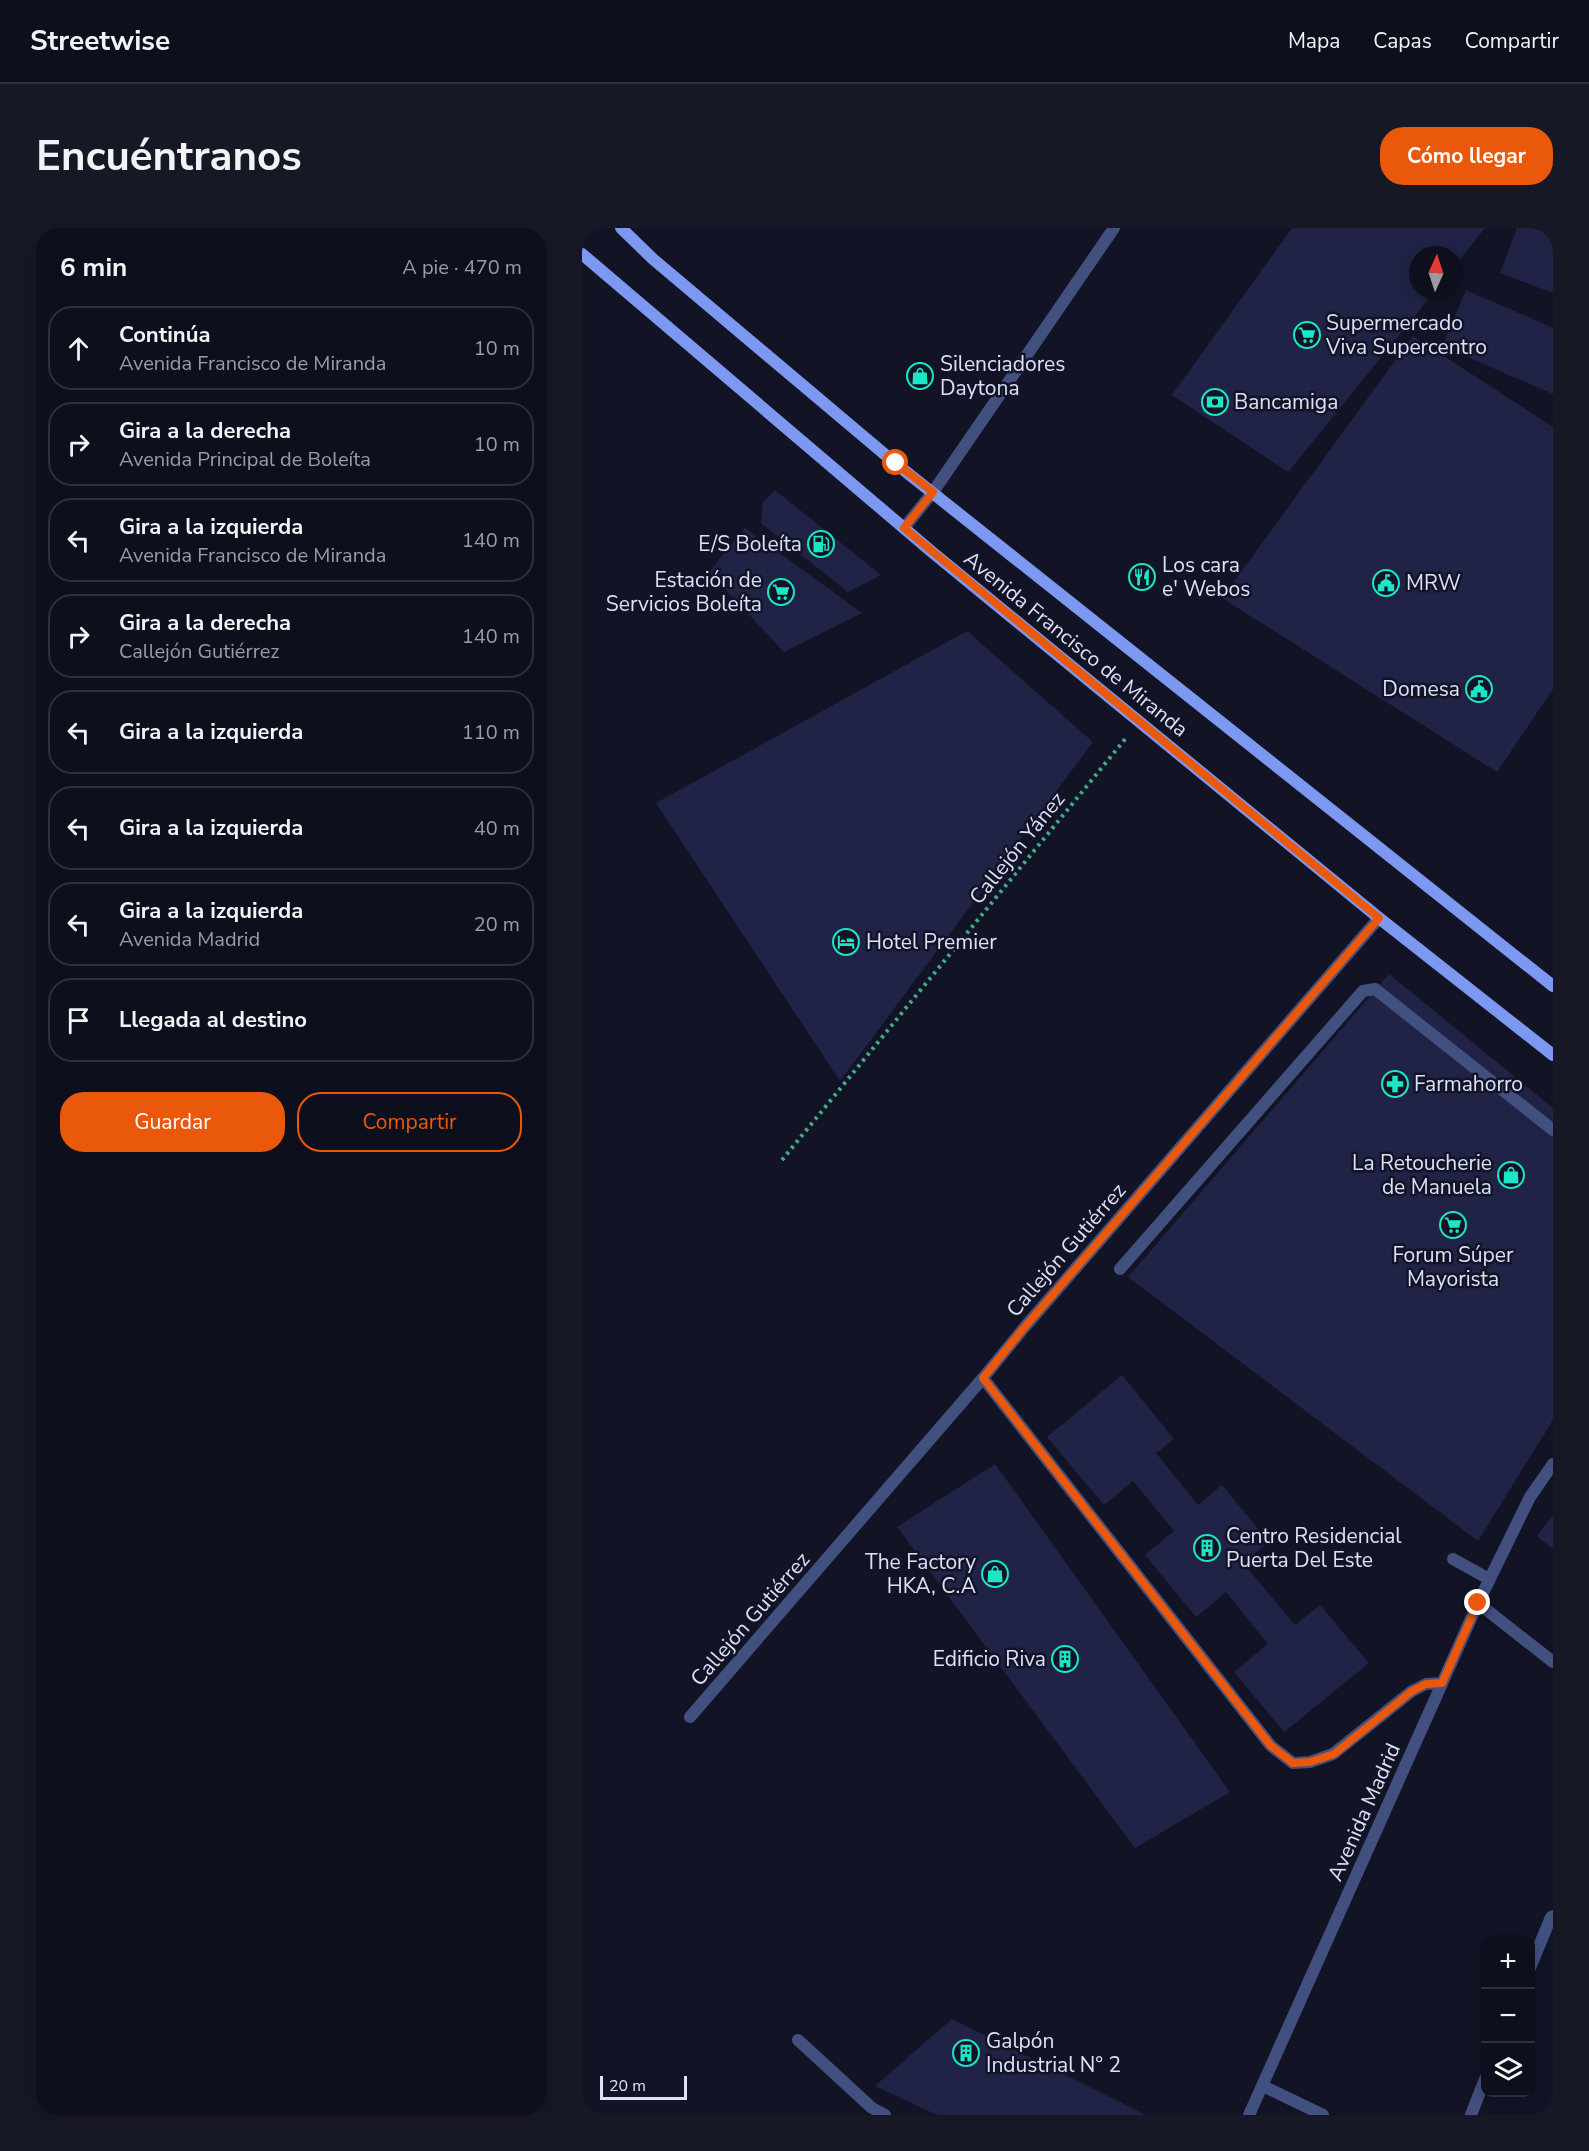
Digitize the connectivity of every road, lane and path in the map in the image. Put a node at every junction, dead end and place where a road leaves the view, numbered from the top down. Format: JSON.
{"nodes":[{"id":1,"x":621,"y":228,"type":"edge"},
{"id":2,"x":1114,"y":228,"type":"edge"},
{"id":3,"x":582,"y":254,"type":"edge"},
{"id":4,"x":933,"y":492,"type":"junction"},
{"id":5,"x":904,"y":528,"type":"junction"},
{"id":6,"x":1139,"y":722,"type":"junction"},
{"id":7,"x":1379,"y":918,"type":"junction"},
{"id":8,"x":1553,"y":986,"type":"edge"},
{"id":9,"x":1553,"y":1055,"type":"edge"},
{"id":10,"x":1553,"y":1130,"type":"edge"},
{"id":11,"x":782,"y":1160,"type":"dead end"},
{"id":12,"x":1120,"y":1269,"type":"dead end"},
{"id":13,"x":983,"y":1378,"type":"junction"},
{"id":14,"x":1553,"y":1464,"type":"edge"},
{"id":15,"x":1453,"y":1559,"type":"dead end"},
{"id":16,"x":1489,"y":1579,"type":"junction"},
{"id":17,"x":1478,"y":1603,"type":"junction"},
{"id":18,"x":1553,"y":1662,"type":"edge"},
{"id":19,"x":1442,"y":1683,"type":"junction"},
{"id":20,"x":690,"y":1717,"type":"dead end"},
{"id":21,"x":1553,"y":1916,"type":"edge"},
{"id":22,"x":1535,"y":1956,"type":"edge"},
{"id":23,"x":798,"y":2040,"type":"dead end"},
{"id":24,"x":1263,"y":2086,"type":"junction"},
{"id":25,"x":1481,"y":2089,"type":"edge"},
{"id":26,"x":885,"y":2115,"type":"edge"},
{"id":27,"x":1249,"y":2115,"type":"edge"},
{"id":28,"x":1323,"y":2115,"type":"edge"},
{"id":29,"x":1471,"y":2115,"type":"edge"}],
"edges":[{"from":1,"to":4,"type":"main road","name":"Avenida Francisco de Miranda"},
{"from":2,"to":4,"type":"street"},
{"from":3,"to":5,"type":"main road","name":"Avenida Francisco de Miranda"},
{"from":4,"to":5,"type":"street"},
{"from":4,"to":8,"type":"main road","name":"Avenida Francisco de Miranda"},
{"from":5,"to":6,"type":"main road","name":"Avenida Francisco de Miranda"},
{"from":6,"to":7,"type":"main road","name":"Avenida Francisco de Miranda"},
{"from":6,"to":11,"type":"path","name":"Callejón Yánez"},
{"from":7,"to":9,"type":"main road","name":"Avenida Francisco de Miranda"},
{"from":7,"to":13,"type":"street","name":"Callejón Gutiérrez"},
{"from":10,"to":12,"type":"street"},
{"from":13,"to":19,"type":"street"},
{"from":13,"to":20,"type":"street","name":"Callejón Gutiérrez"},
{"from":14,"to":16,"type":"street","name":"Avenida Madrid"},
{"from":15,"to":16,"type":"street"},
{"from":16,"to":17,"type":"street","name":"Avenida Madrid"},
{"from":17,"to":18,"type":"street"},
{"from":17,"to":19,"type":"street","name":"Avenida Madrid"},
{"from":19,"to":24,"type":"street","name":"Avenida Madrid"},
{"from":21,"to":22,"type":"street"},
{"from":23,"to":26,"type":"street"},
{"from":24,"to":27,"type":"street","name":"Avenida Madrid"},
{"from":24,"to":28,"type":"street"},
{"from":25,"to":29,"type":"street"}]}
